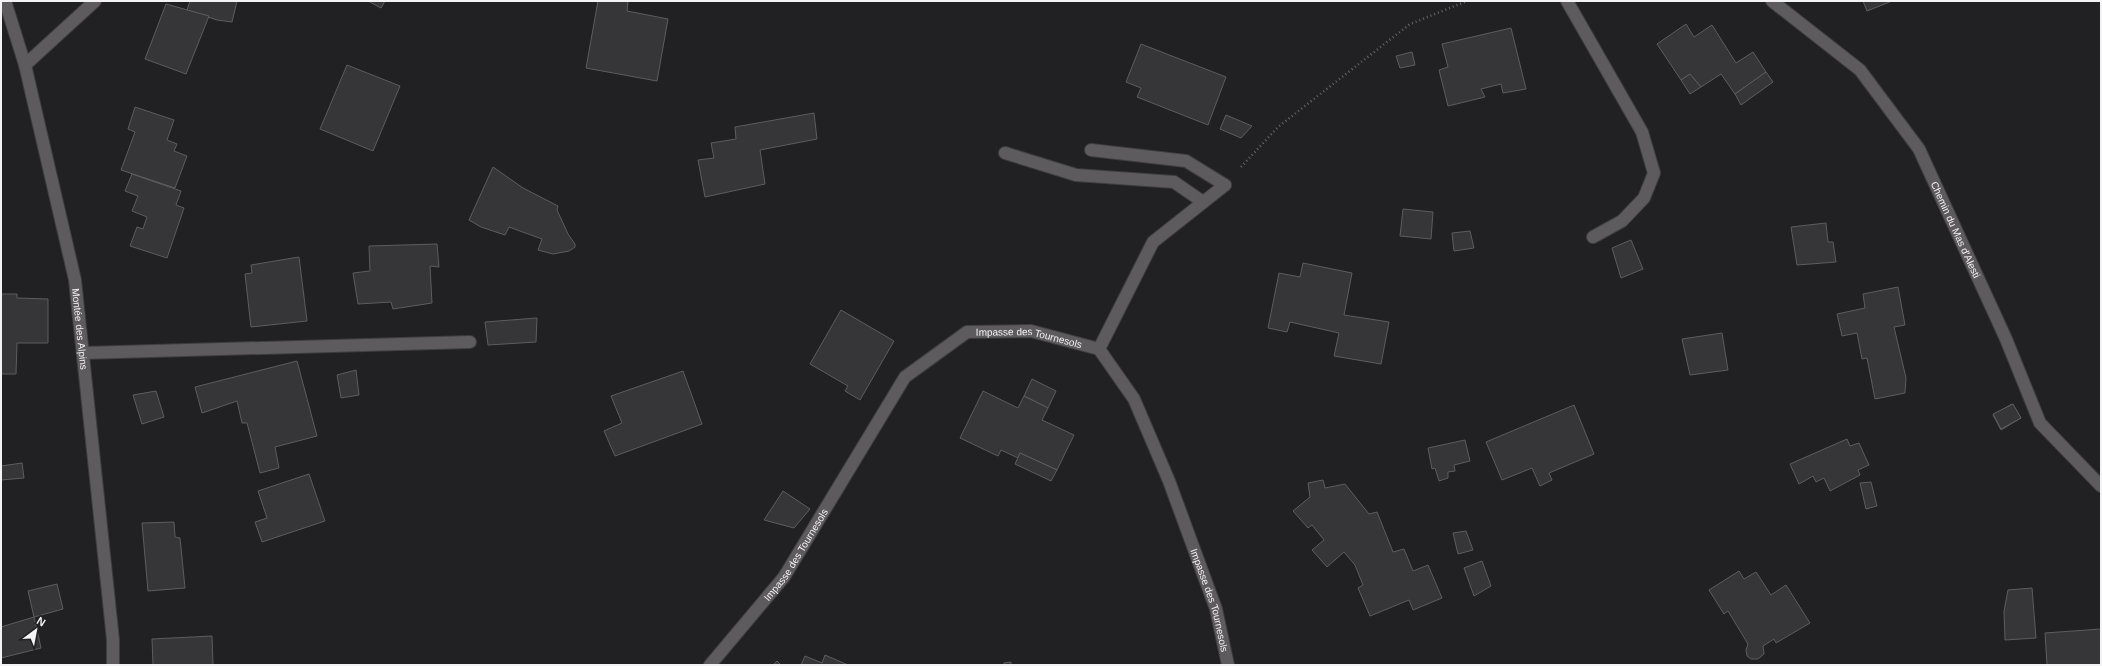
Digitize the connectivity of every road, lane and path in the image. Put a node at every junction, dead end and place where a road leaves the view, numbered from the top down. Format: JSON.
{"nodes":[{"id":1,"x":5,"y":1,"type":"edge"},
{"id":2,"x":94,"y":1,"type":"edge"},
{"id":3,"x":1467,"y":1,"type":"edge"},
{"id":4,"x":1568,"y":1,"type":"edge"},
{"id":5,"x":1772,"y":1,"type":"edge"},
{"id":6,"x":25,"y":66,"type":"junction"},
{"id":7,"x":1091,"y":150,"type":"dead end"},
{"id":8,"x":1005,"y":153,"type":"dead end"},
{"id":9,"x":1225,"y":185,"type":"junction"},
{"id":10,"x":1203,"y":202,"type":"junction"},
{"id":11,"x":1593,"y":237,"type":"dead end"},
{"id":12,"x":470,"y":342,"type":"dead end"},
{"id":13,"x":1098,"y":349,"type":"junction"},
{"id":14,"x":83,"y":353,"type":"junction"},
{"id":15,"x":2101,"y":486,"type":"edge"},
{"id":16,"x":113,"y":665,"type":"edge"},
{"id":17,"x":710,"y":665,"type":"edge"},
{"id":18,"x":1228,"y":665,"type":"edge"}],
"edges":[{"from":1,"to":6,"type":"street","name":"Montée des Alpins"},
{"from":2,"to":6,"type":"street"},
{"from":3,"to":9,"type":"path"},
{"from":4,"to":11,"type":"street"},
{"from":5,"to":15,"type":"street","name":"Chemin du Mas d'Alesti"},
{"from":6,"to":14,"type":"street","name":"Montée des Alpins"},
{"from":7,"to":9,"type":"street"},
{"from":8,"to":10,"type":"street"},
{"from":9,"to":10,"type":"street"},
{"from":10,"to":13,"type":"street"},
{"from":12,"to":14,"type":"street"},
{"from":13,"to":17,"type":"street","name":"Impasse des Tournesols"},
{"from":13,"to":18,"type":"street","name":"Impasse des Tournesols"},
{"from":14,"to":16,"type":"street","name":"Montée des Alpins"}]}
